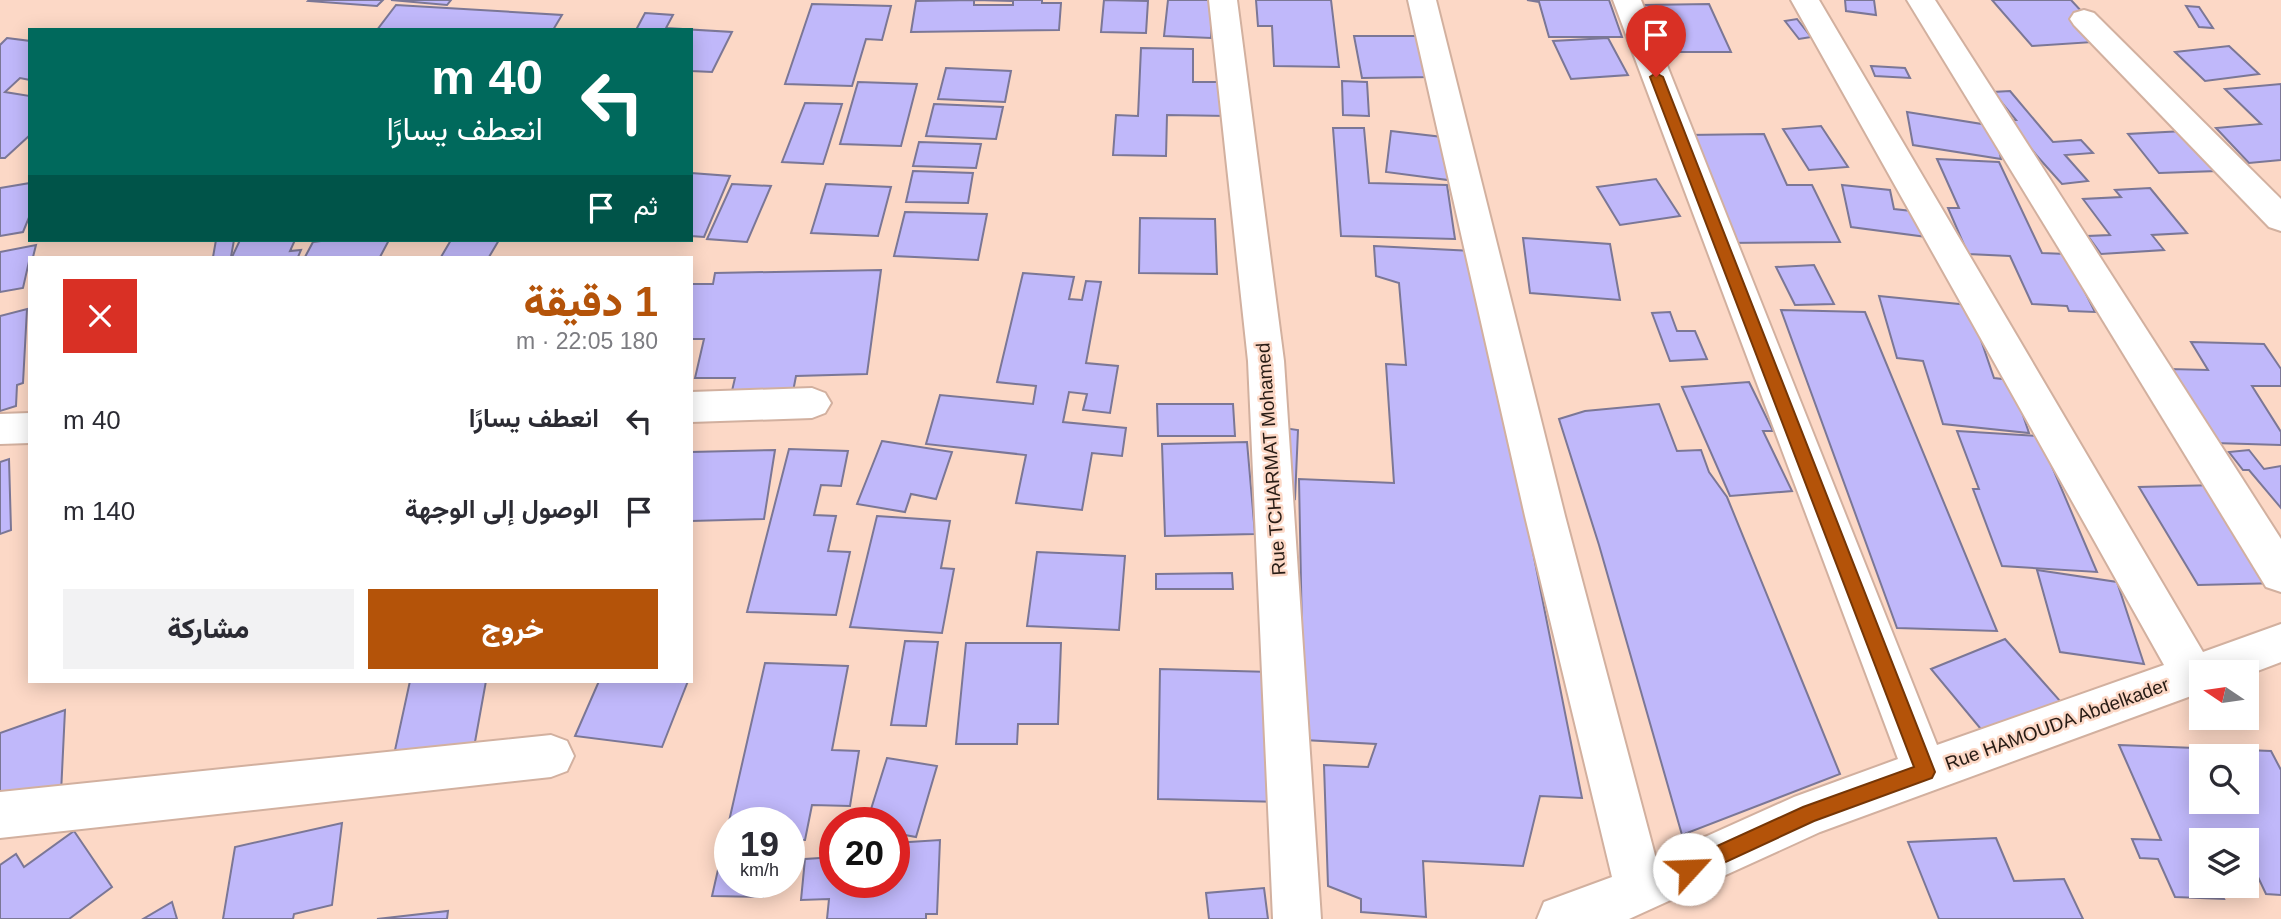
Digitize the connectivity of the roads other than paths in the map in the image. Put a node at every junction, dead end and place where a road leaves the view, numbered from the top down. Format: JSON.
{"nodes":[{"id":1,"x":1223,"y":0,"type":"edge"},
{"id":2,"x":1422,"y":0,"type":"edge"},
{"id":3,"x":1626,"y":0,"type":"edge"},
{"id":4,"x":1805,"y":0,"type":"edge"},
{"id":5,"x":1921,"y":0,"type":"edge"},
{"id":6,"x":2084,"y":19,"type":"dead end"},
{"id":7,"x":2281,"y":219,"type":"edge"},
{"id":8,"x":812,"y":403,"type":"dead end"},
{"id":9,"x":693,"y":407,"type":"edge"},
{"id":10,"x":28,"y":428,"type":"edge"},
{"id":11,"x":0,"y":429,"type":"edge"},
{"id":12,"x":2281,"y":574,"type":"edge"},
{"id":13,"x":2281,"y":642,"type":"edge"},
{"id":14,"x":2232,"y":660,"type":"edge"},
{"id":15,"x":2189,"y":667,"type":"edge"},
{"id":16,"x":2189,"y":675,"type":"edge"},
{"id":17,"x":551,"y":756,"type":"dead end"},
{"id":18,"x":1925,"y":772,"type":"junction"},
{"id":19,"x":0,"y":815,"type":"edge"},
{"id":20,"x":1640,"y":891,"type":"junction"},
{"id":21,"x":1297,"y":919,"type":"edge"},
{"id":22,"x":1561,"y":919,"type":"edge"}],
"edges":[{"from":1,"to":21,"type":"street","name":"Rue TCHARMAT Mohamed"},
{"from":2,"to":20,"type":"street"},
{"from":3,"to":18,"type":"street"},
{"from":4,"to":15,"type":"street"},
{"from":5,"to":12,"type":"street"},
{"from":6,"to":7,"type":"street"},
{"from":8,"to":9,"type":"street"},
{"from":10,"to":11,"type":"street"},
{"from":13,"to":14,"type":"street","name":"Rue HAMOUDA Abdelkader"},
{"from":16,"to":18,"type":"street","name":"Rue HAMOUDA Abdelkader"},
{"from":17,"to":19,"type":"street"},
{"from":18,"to":20,"type":"street","name":"Rue HAMOUDA Abdelkader"},
{"from":20,"to":22,"type":"street","name":"Rue HAMOUDA Abdelkader"}]}
